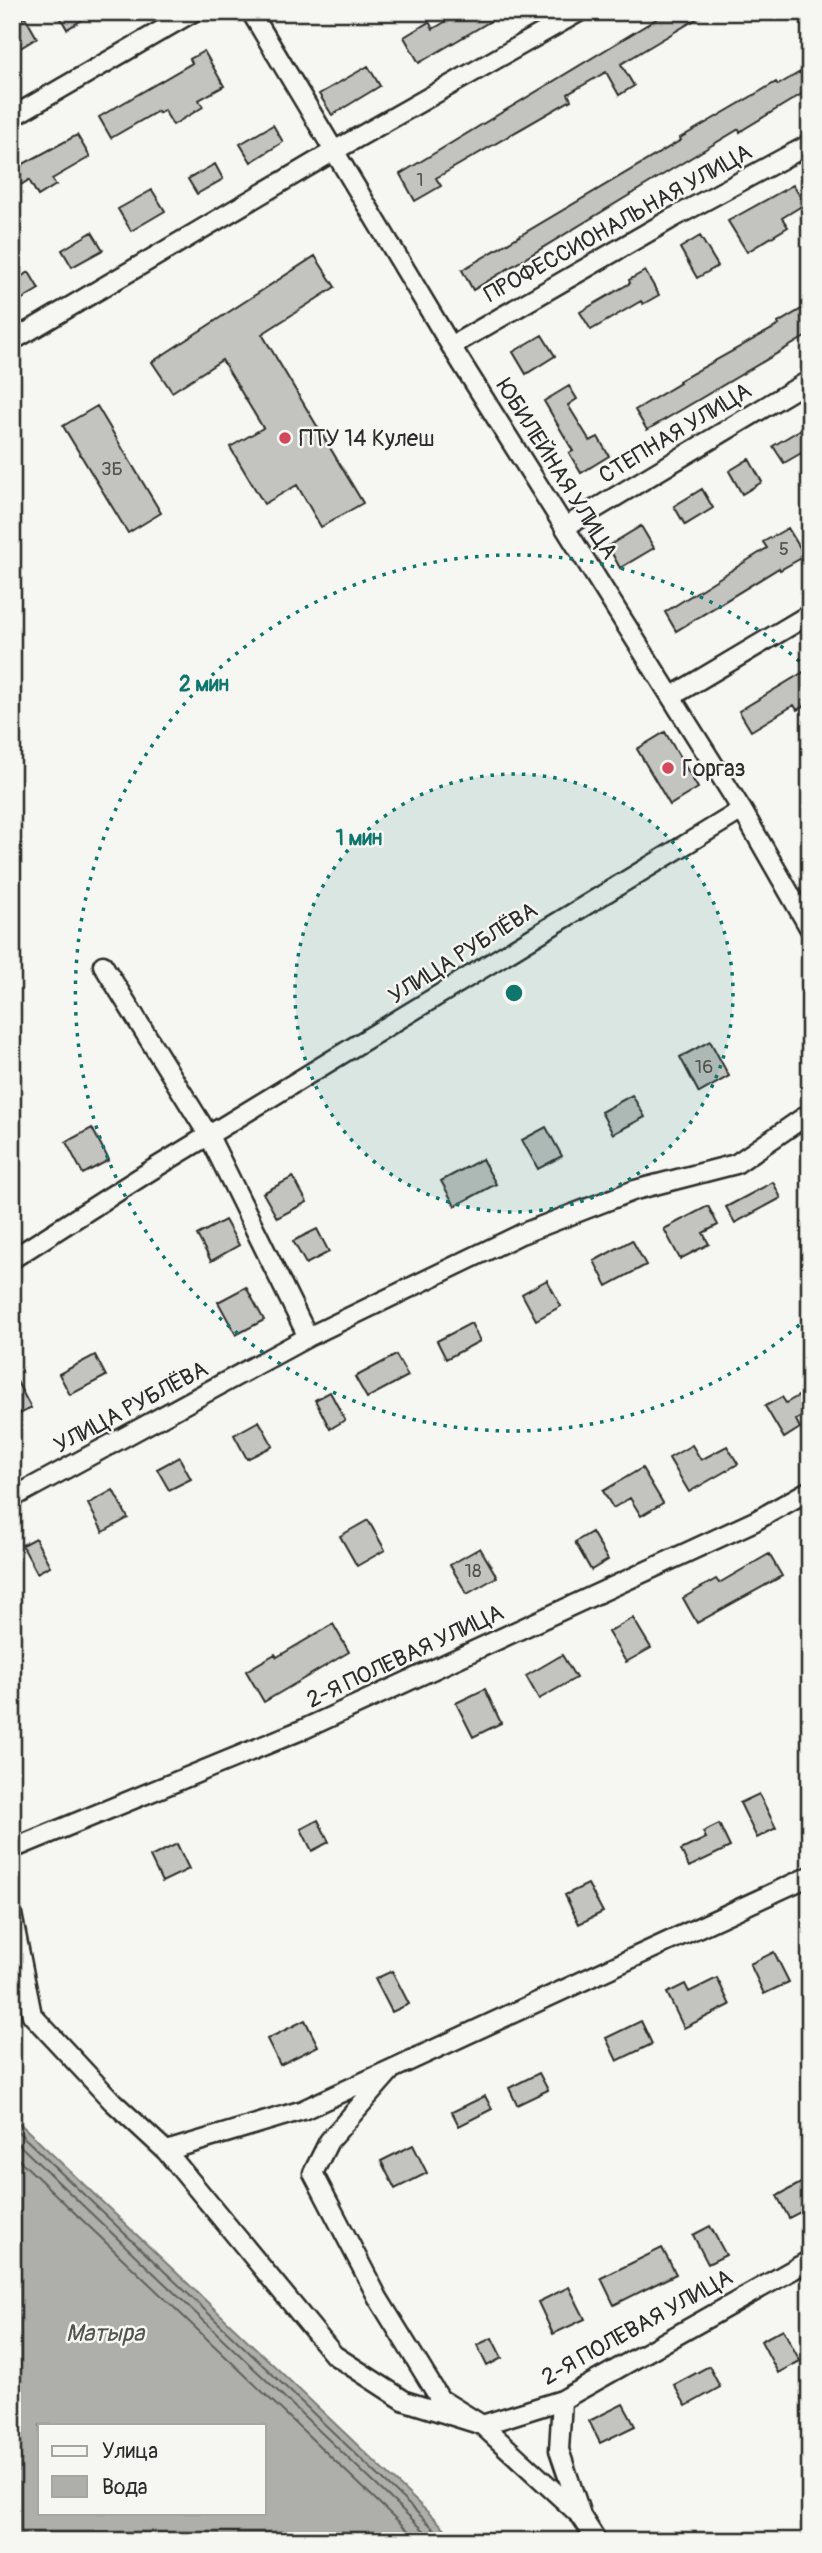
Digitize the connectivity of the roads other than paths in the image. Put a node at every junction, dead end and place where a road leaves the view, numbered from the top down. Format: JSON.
{"nodes":[{"id":1,"x":193,"y":12,"type":"edge"},
{"id":2,"x":251,"y":12,"type":"edge"},
{"id":3,"x":579,"y":12,"type":"edge"},
{"id":4,"x":12,"y":117,"type":"edge"},
{"id":5,"x":810,"y":144,"type":"edge"},
{"id":6,"x":334,"y":151,"type":"junction"},
{"id":7,"x":12,"y":341,"type":"edge"},
{"id":8,"x":451,"y":346,"type":"junction"},
{"id":9,"x":810,"y":380,"type":"edge"},
{"id":10,"x":565,"y":527,"type":"junction"},
{"id":11,"x":810,"y":614,"type":"edge"},
{"id":12,"x":671,"y":696,"type":"junction"},
{"id":13,"x":742,"y":810,"type":"junction"},
{"id":14,"x":810,"y":929,"type":"edge"},
{"id":15,"x":103,"y":965,"type":"dead end"},
{"id":16,"x":810,"y":1114,"type":"edge"},
{"id":17,"x":209,"y":1136,"type":"junction"},
{"id":18,"x":12,"y":1259,"type":"edge"},
{"id":19,"x":309,"y":1338,"type":"junction"},
{"id":20,"x":810,"y":1490,"type":"edge"},
{"id":21,"x":12,"y":1498,"type":"edge"},
{"id":22,"x":12,"y":1849,"type":"edge"},
{"id":23,"x":810,"y":1876,"type":"edge"},
{"id":24,"x":12,"y":1914,"type":"edge"},
{"id":25,"x":392,"y":2069,"type":"junction"},
{"id":26,"x":166,"y":2151,"type":"junction"},
{"id":27,"x":810,"y":2260,"type":"edge"},
{"id":28,"x":562,"y":2400,"type":"junction"},
{"id":29,"x":482,"y":2425,"type":"junction"},
{"id":30,"x":581,"y":2515,"type":"junction"},
{"id":31,"x":597,"y":2541,"type":"edge"}],
"edges":[{"from":1,"to":4,"type":"street"},
{"from":2,"to":6,"type":"street","name":"ЮБИЛЕЙНАЯ УЛИЦА"},
{"from":3,"to":6,"type":"street"},
{"from":5,"to":8,"type":"street","name":"ПРОФЕССИОНАЛЬНАЯ УЛИЦА"},
{"from":6,"to":7,"type":"street"},
{"from":6,"to":8,"type":"street","name":"ЮБИЛЕЙНАЯ УЛИЦА"},
{"from":8,"to":10,"type":"street","name":"ЮБИЛЕЙНАЯ УЛИЦА"},
{"from":9,"to":10,"type":"street","name":"СТЕПНАЯ УЛИЦА"},
{"from":10,"to":12,"type":"street","name":"ЮБИЛЕЙНАЯ УЛИЦА"},
{"from":11,"to":12,"type":"street"},
{"from":12,"to":13,"type":"street","name":"ЮБИЛЕЙНАЯ УЛИЦА"},
{"from":13,"to":14,"type":"street"},
{"from":13,"to":17,"type":"street","name":"УЛИЦА РУБЛЁВА"},
{"from":15,"to":17,"type":"street"},
{"from":16,"to":19,"type":"street","name":"УЛИЦА РУБЛЁВА"},
{"from":17,"to":18,"type":"street","name":"УЛИЦА РУБЛЁВА"},
{"from":17,"to":19,"type":"street"},
{"from":19,"to":21,"type":"street","name":"УЛИЦА РУБЛЁВА"},
{"from":20,"to":22,"type":"street","name":"2-Я ПОЛЕВАЯ УЛИЦА"},
{"from":23,"to":25,"type":"street"},
{"from":24,"to":26,"type":"street"},
{"from":25,"to":26,"type":"street"},
{"from":25,"to":29,"type":"street"},
{"from":26,"to":29,"type":"street"},
{"from":27,"to":28,"type":"street","name":"2-Я ПОЛЕВАЯ УЛИЦА"},
{"from":28,"to":29,"type":"street","name":"2-Я ПОЛЕВАЯ УЛИЦА"},
{"from":28,"to":30,"type":"street"},
{"from":29,"to":30,"type":"street"},
{"from":30,"to":31,"type":"street"}]}
